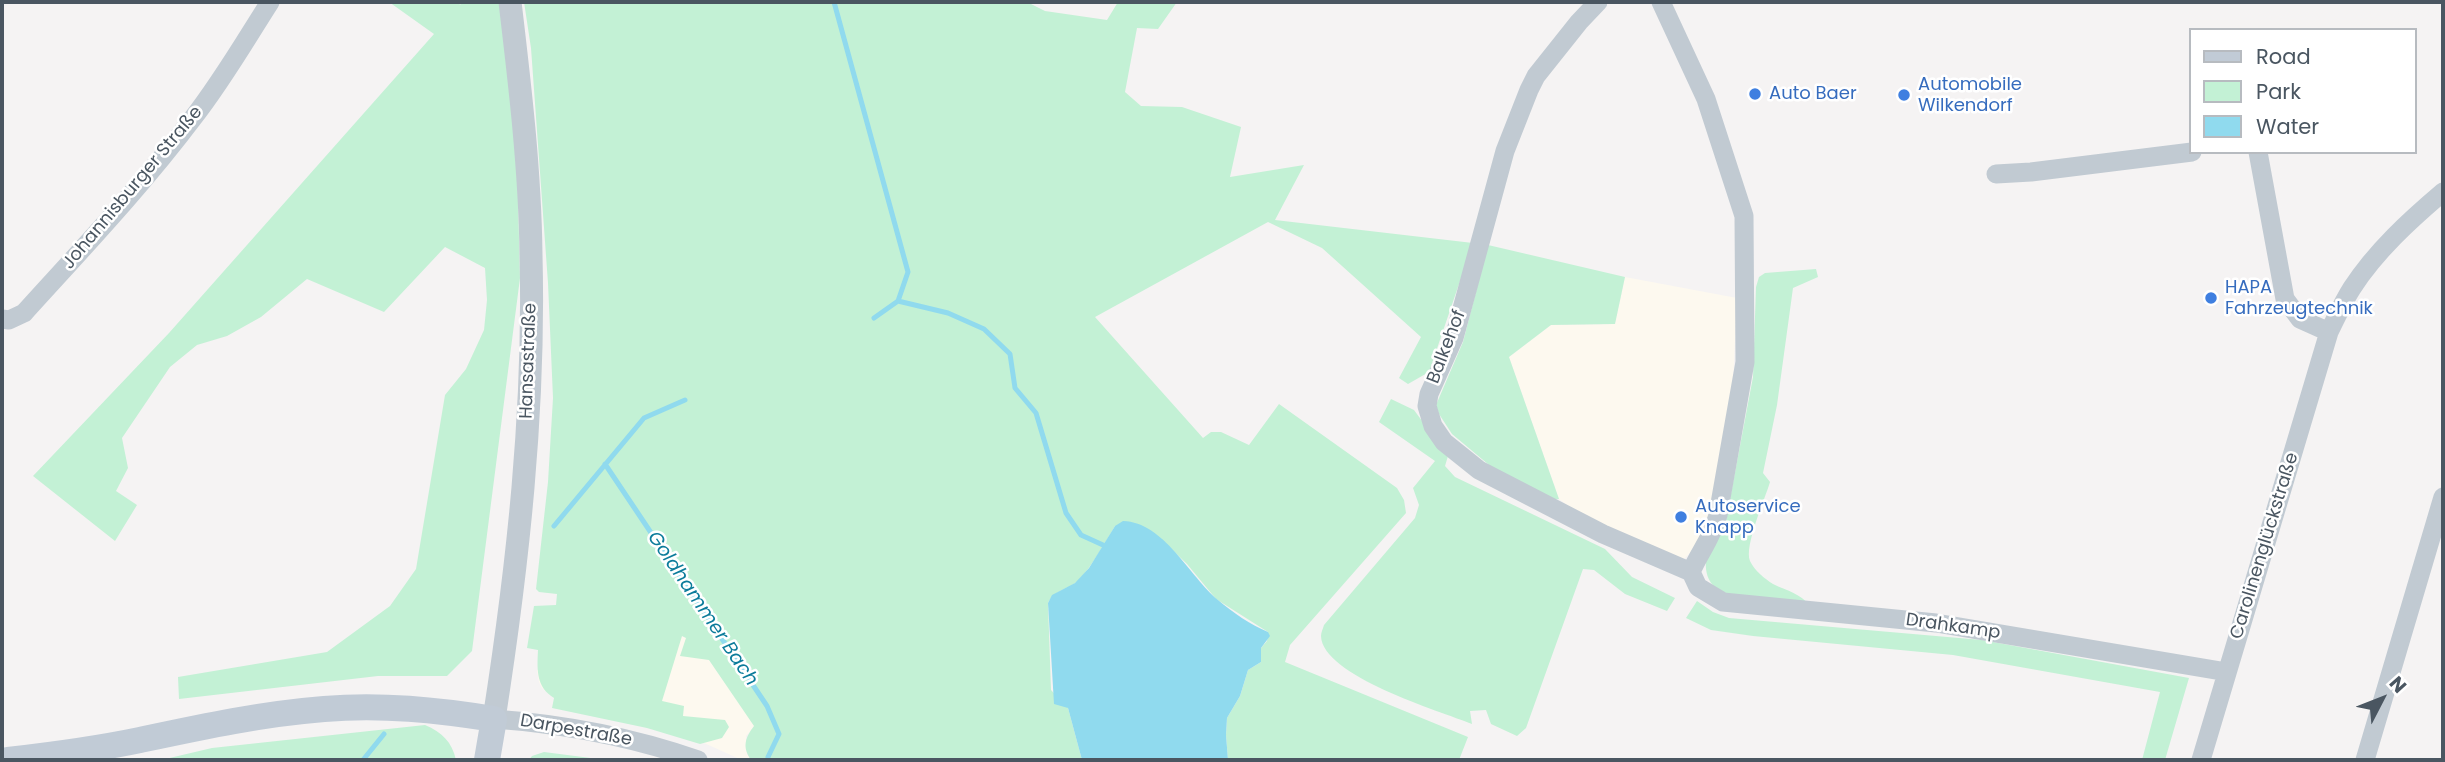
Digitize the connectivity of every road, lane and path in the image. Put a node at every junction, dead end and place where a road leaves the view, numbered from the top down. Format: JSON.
{"nodes":[{"id":1,"x":270,"y":2,"type":"edge"},
{"id":2,"x":510,"y":2,"type":"edge"},
{"id":3,"x":1598,"y":2,"type":"edge"},
{"id":4,"x":1661,"y":2,"type":"edge"},
{"id":5,"x":2190,"y":152,"type":"edge"},
{"id":6,"x":2258,"y":154,"type":"edge"},
{"id":7,"x":1996,"y":174,"type":"dead end"},
{"id":8,"x":2443,"y":192,"type":"edge"},
{"id":9,"x":2,"y":319,"type":"edge"},
{"id":10,"x":2329,"y":332,"type":"junction"},
{"id":11,"x":2443,"y":497,"type":"edge"},
{"id":12,"x":1691,"y":572,"type":"junction"},
{"id":13,"x":2227,"y":672,"type":"junction"},
{"id":14,"x":494,"y":719,"type":"junction"},
{"id":15,"x":8,"y":760,"type":"edge"},
{"id":16,"x":487,"y":760,"type":"edge"},
{"id":17,"x":698,"y":760,"type":"edge"},
{"id":18,"x":2201,"y":760,"type":"edge"},
{"id":19,"x":2365,"y":760,"type":"edge"}],
"edges":[{"from":1,"to":9,"type":"street","name":"Johannisburger Straße"},
{"from":2,"to":14,"type":"street","name":"Hansastraße"},
{"from":3,"to":12,"type":"street","name":"Balkehof"},
{"from":4,"to":12,"type":"street"},
{"from":5,"to":7,"type":"street"},
{"from":6,"to":10,"type":"street"},
{"from":8,"to":10,"type":"street","name":"Carolinenglückstraße"},
{"from":10,"to":13,"type":"street","name":"Carolinenglückstraße"},
{"from":11,"to":19,"type":"street"},
{"from":12,"to":13,"type":"street","name":"Drahkamp"},
{"from":13,"to":18,"type":"street","name":"Carolinenglückstraße"},
{"from":14,"to":15,"type":"main road"},
{"from":14,"to":16,"type":"main road"},
{"from":14,"to":17,"type":"street","name":"Darpestraße"}]}
